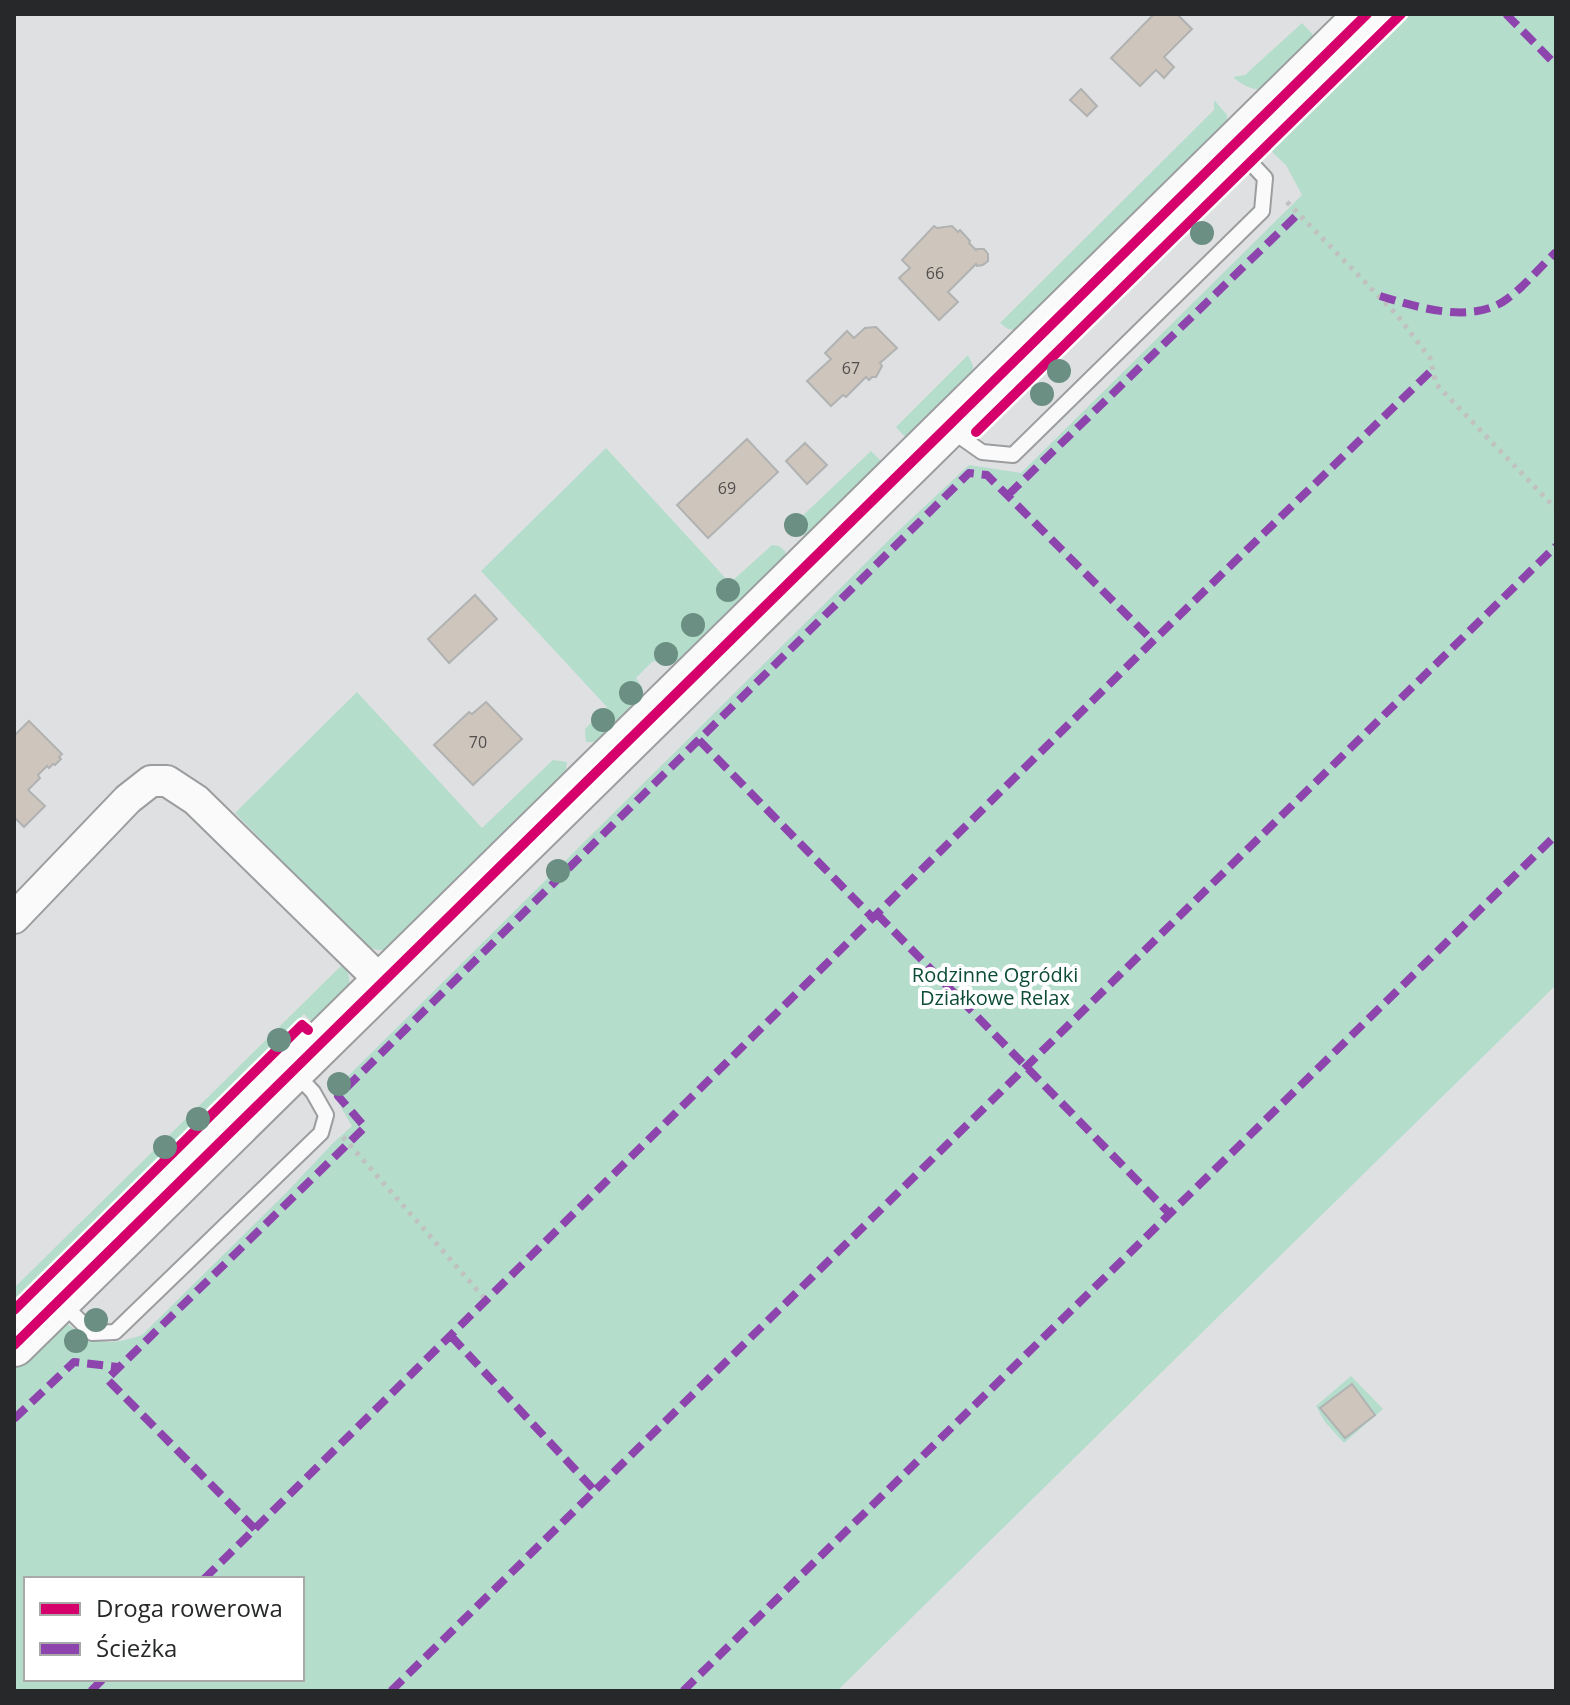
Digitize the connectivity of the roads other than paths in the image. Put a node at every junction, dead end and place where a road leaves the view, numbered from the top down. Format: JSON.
{"nodes":[{"id":1,"x":1367,"y":14,"type":"edge"},
{"id":2,"x":1234,"y":145,"type":"junction"},
{"id":3,"x":947,"y":427,"type":"junction"},
{"id":4,"x":14,"y":918,"type":"edge"},
{"id":5,"x":383,"y":983,"type":"junction"},
{"id":6,"x":293,"y":1071,"type":"junction"},
{"id":7,"x":60,"y":1300,"type":"junction"},
{"id":8,"x":14,"y":1345,"type":"edge"}],
"edges":[{"from":1,"to":2,"type":"street"},
{"from":2,"to":3,"type":"street"},
{"from":2,"to":3,"type":"lane"},
{"from":3,"to":5,"type":"street"},
{"from":4,"to":5,"type":"street"},
{"from":5,"to":6,"type":"street"},
{"from":6,"to":7,"type":"street"},
{"from":6,"to":7,"type":"lane"},
{"from":7,"to":8,"type":"street"}]}
